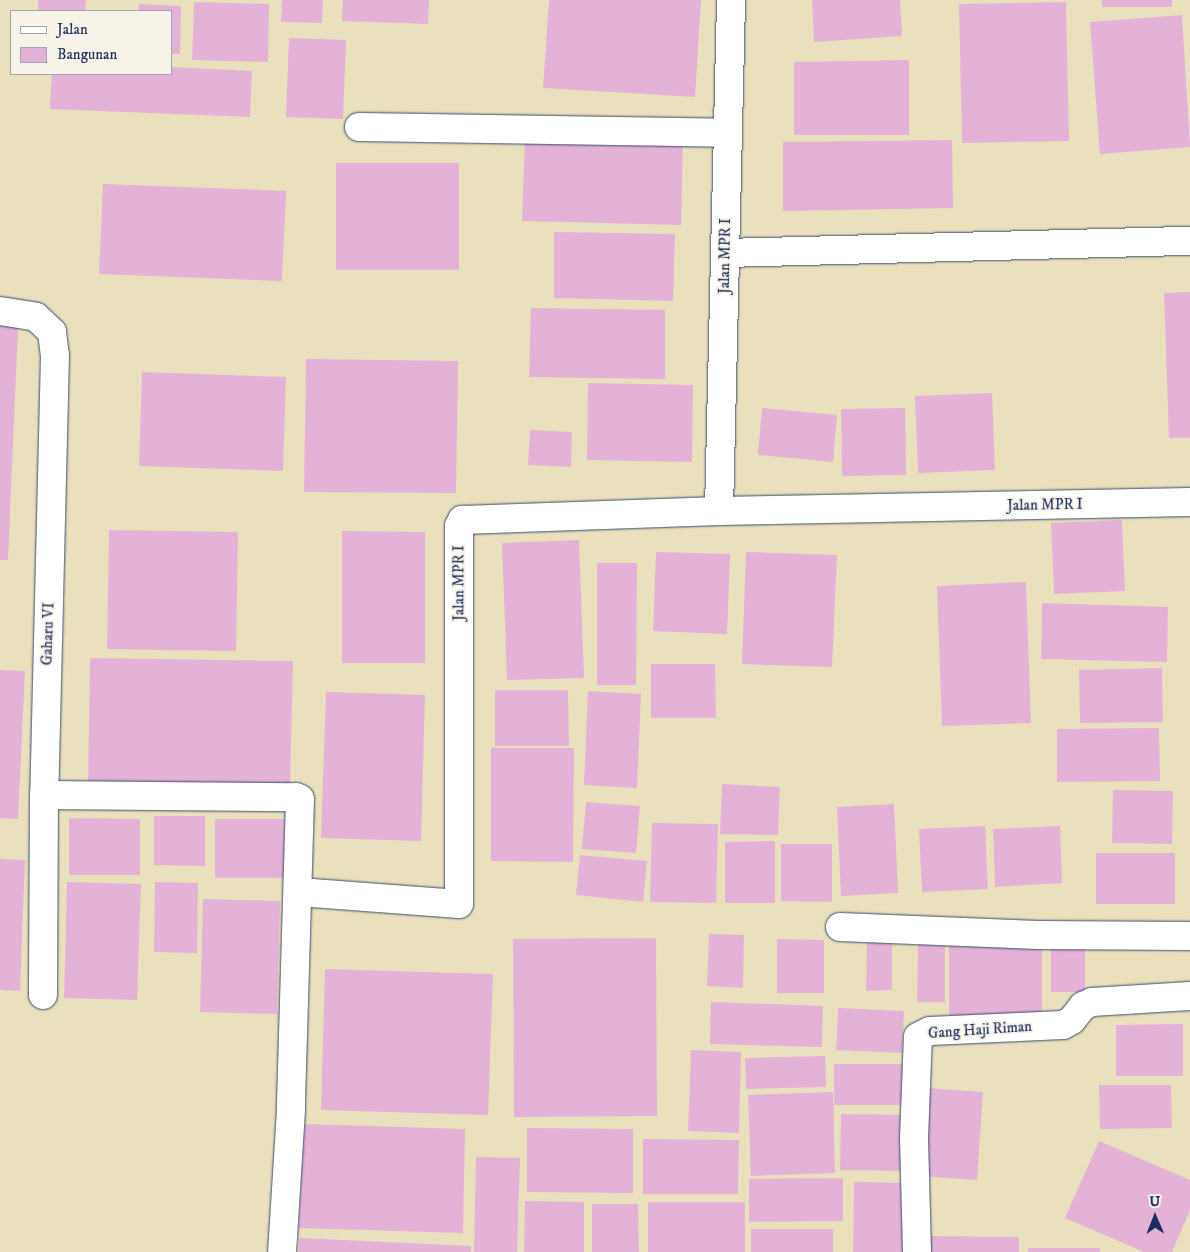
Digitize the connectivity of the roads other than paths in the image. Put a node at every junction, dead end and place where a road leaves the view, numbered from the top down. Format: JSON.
{"nodes":[{"id":1,"x":731,"y":0,"type":"edge"},
{"id":2,"x":359,"y":127,"type":"dead end"},
{"id":3,"x":728,"y":133,"type":"junction"},
{"id":4,"x":1190,"y":242,"type":"edge"},
{"id":5,"x":725,"y":254,"type":"junction"},
{"id":6,"x":0,"y":311,"type":"edge"},
{"id":7,"x":1190,"y":502,"type":"edge"},
{"id":8,"x":719,"y":511,"type":"junction"},
{"id":9,"x":44,"y":796,"type":"junction"},
{"id":10,"x":299,"y":892,"type":"junction"},
{"id":11,"x":840,"y":927,"type":"dead end"},
{"id":12,"x":1190,"y":936,"type":"edge"},
{"id":13,"x":43,"y":995,"type":"dead end"},
{"id":14,"x":1190,"y":996,"type":"edge"},
{"id":15,"x":282,"y":1252,"type":"edge"},
{"id":16,"x":917,"y":1252,"type":"edge"}],
"edges":[{"from":1,"to":3,"type":"street","name":"Jalan MPR I"},
{"from":2,"to":3,"type":"street"},
{"from":3,"to":5,"type":"street","name":"Jalan MPR I"},
{"from":4,"to":5,"type":"street"},
{"from":5,"to":8,"type":"street","name":"Jalan MPR I"},
{"from":6,"to":9,"type":"street","name":"Gaharu VI"},
{"from":7,"to":8,"type":"street","name":"Jalan MPR I"},
{"from":8,"to":10,"type":"street","name":"Jalan MPR I"},
{"from":9,"to":10,"type":"street"},
{"from":9,"to":13,"type":"street","name":"Gaharu VI"},
{"from":10,"to":15,"type":"street"},
{"from":11,"to":12,"type":"street"},
{"from":14,"to":16,"type":"street","name":"Gang Haji Riman"}]}
